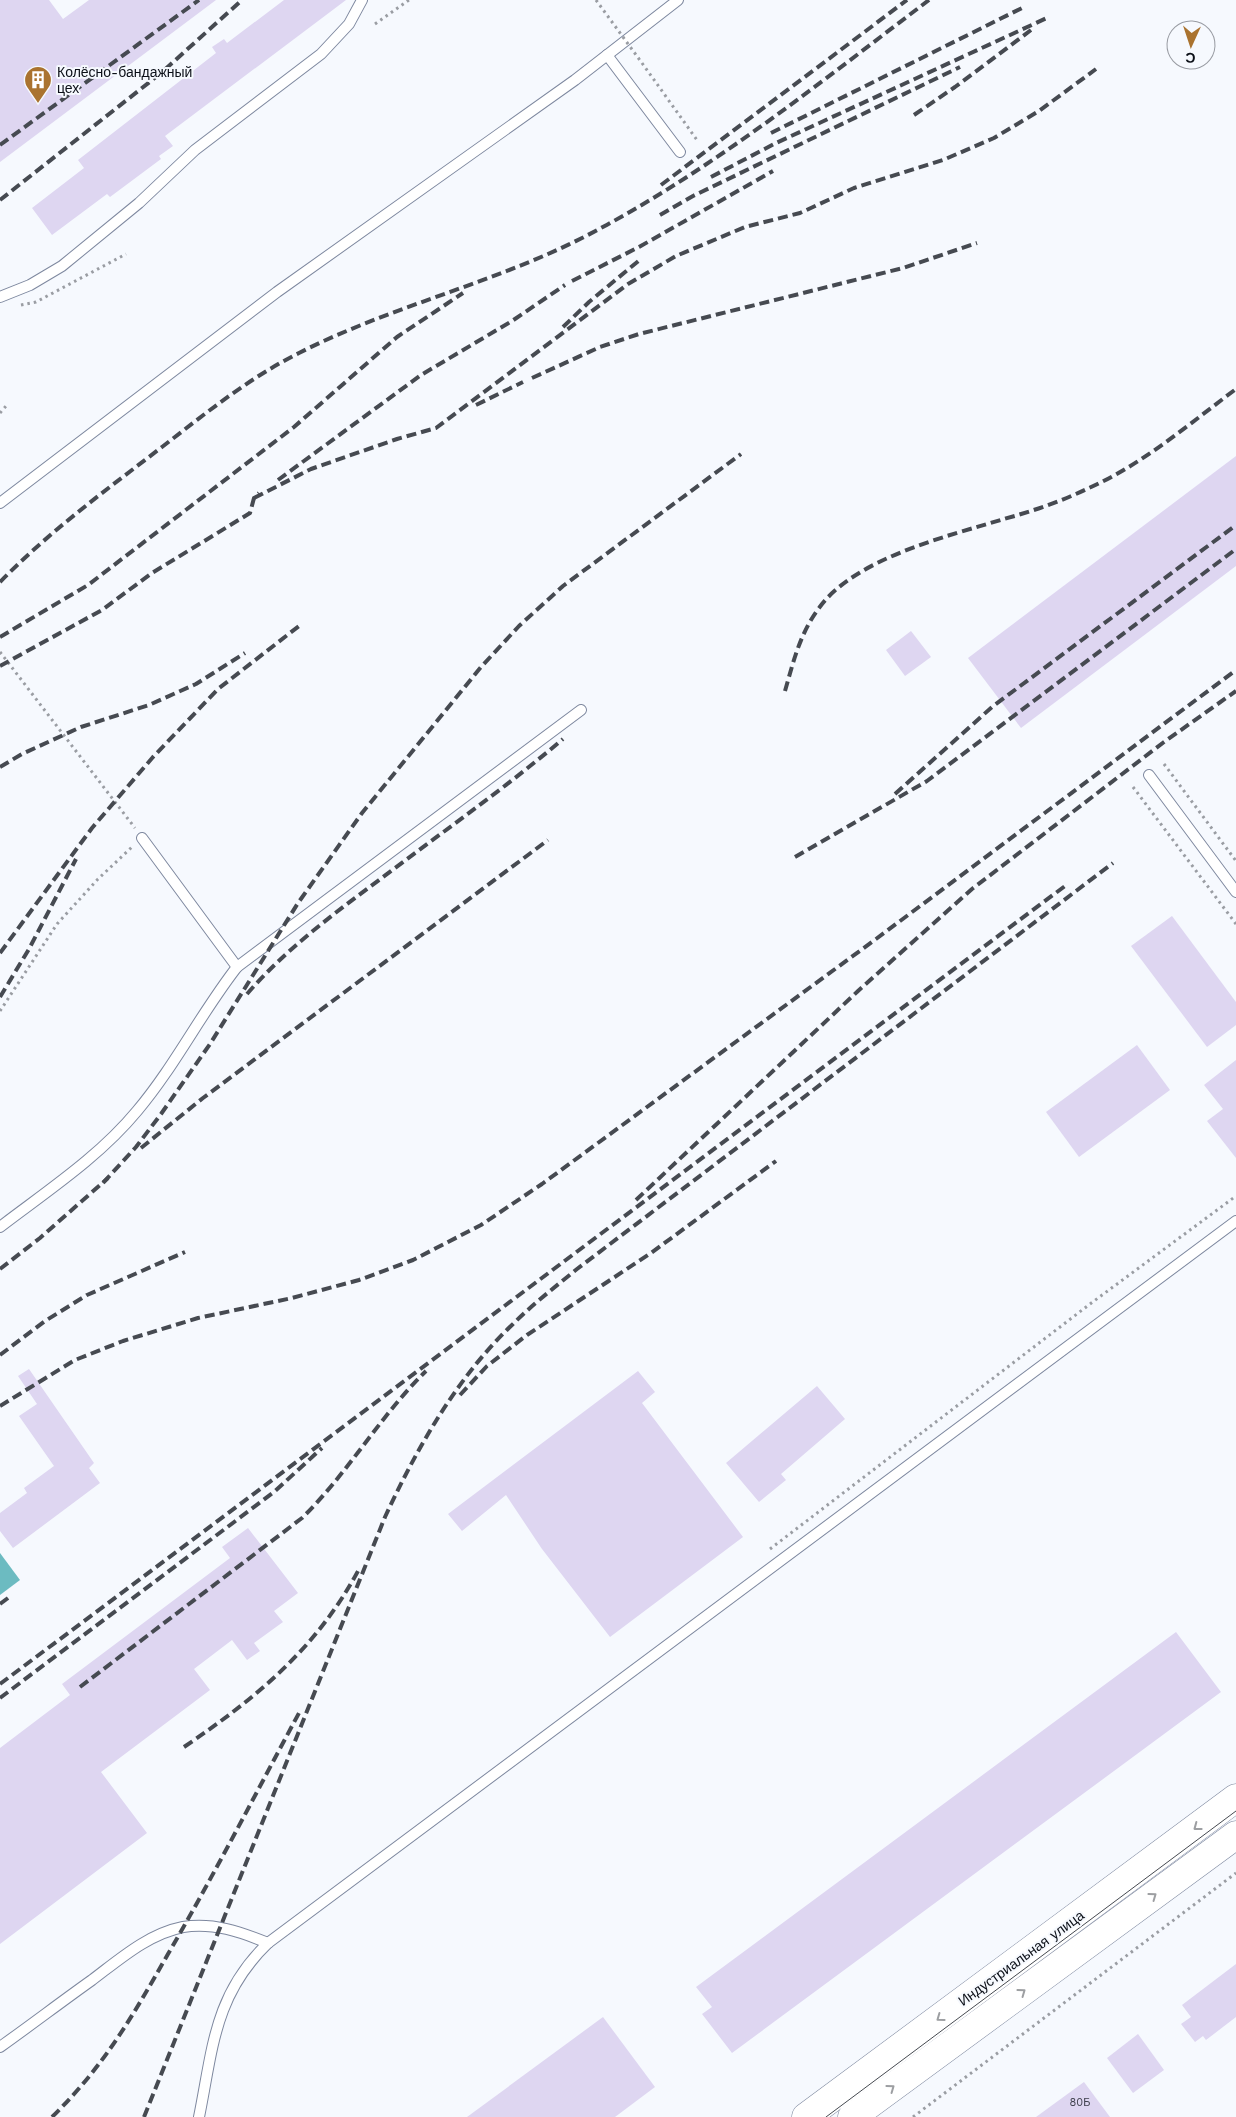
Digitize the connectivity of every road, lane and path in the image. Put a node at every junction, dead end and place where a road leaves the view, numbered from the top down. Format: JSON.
{"nodes":[{"id":1,"x":362,"y":0,"type":"edge"},
{"id":2,"x":409,"y":0,"type":"edge"},
{"id":3,"x":596,"y":0,"type":"edge"},
{"id":4,"x":678,"y":0,"type":"edge"},
{"id":5,"x":375,"y":24,"type":"dead end"},
{"id":6,"x":607,"y":55,"type":"junction"},
{"id":7,"x":697,"y":140,"type":"dead end"},
{"id":8,"x":680,"y":152,"type":"dead end"},
{"id":9,"x":126,"y":254,"type":"dead end"},
{"id":10,"x":0,"y":297,"type":"edge"},
{"id":11,"x":18,"y":306,"type":"dead end"},
{"id":12,"x":6,"y":406,"type":"dead end"},
{"id":13,"x":0,"y":413,"type":"edge"},
{"id":14,"x":0,"y":503,"type":"edge"},
{"id":15,"x":0,"y":652,"type":"edge"},
{"id":16,"x":582,"y":710,"type":"dead end"},
{"id":17,"x":1164,"y":764,"type":"dead end"},
{"id":18,"x":1149,"y":775,"type":"dead end"},
{"id":19,"x":1133,"y":787,"type":"dead end"},
{"id":20,"x":142,"y":838,"type":"junction"},
{"id":21,"x":1236,"y":861,"type":"edge"},
{"id":22,"x":1236,"y":892,"type":"edge"},
{"id":23,"x":1236,"y":924,"type":"edge"},
{"id":24,"x":237,"y":967,"type":"junction"},
{"id":25,"x":0,"y":1011,"type":"edge"},
{"id":26,"x":1236,"y":1196,"type":"edge"},
{"id":27,"x":1236,"y":1221,"type":"edge"},
{"id":28,"x":0,"y":1227,"type":"edge"},
{"id":29,"x":763,"y":1554,"type":"dead end"},
{"id":30,"x":1236,"y":1798,"type":"edge"},
{"id":31,"x":1236,"y":1835,"type":"edge"},
{"id":32,"x":1236,"y":1873,"type":"edge"},
{"id":33,"x":268,"y":1943,"type":"junction"},
{"id":34,"x":0,"y":2047,"type":"edge"},
{"id":35,"x":830,"y":2111,"type":"edge"},
{"id":36,"x":200,"y":2117,"type":"edge"},
{"id":37,"x":913,"y":2117,"type":"edge"}],
"edges":[{"from":1,"to":10,"type":"lane"},
{"from":2,"to":5,"type":"path"},
{"from":3,"to":7,"type":"path","bridge":true},
{"from":4,"to":6,"type":"lane"},
{"from":6,"to":8,"type":"lane"},
{"from":6,"to":14,"type":"lane"},
{"from":9,"to":11,"type":"path"},
{"from":12,"to":13,"type":"path"},
{"from":15,"to":20,"type":"path"},
{"from":16,"to":24,"type":"lane"},
{"from":17,"to":21,"type":"path"},
{"from":18,"to":22,"type":"lane"},
{"from":19,"to":23,"type":"path"},
{"from":20,"to":24,"type":"lane"},
{"from":20,"to":25,"type":"path"},
{"from":24,"to":28,"type":"lane"},
{"from":26,"to":29,"type":"path"},
{"from":27,"to":33,"type":"lane"},
{"from":30,"to":35,"type":"main road","name":"Индустриальная улица","one_way":true},
{"from":35,"to":31,"type":"main road","name":"Индустриальная улица","one_way":true},
{"from":32,"to":37,"type":"path"},
{"from":33,"to":34,"type":"lane"},
{"from":33,"to":36,"type":"lane"}]}
